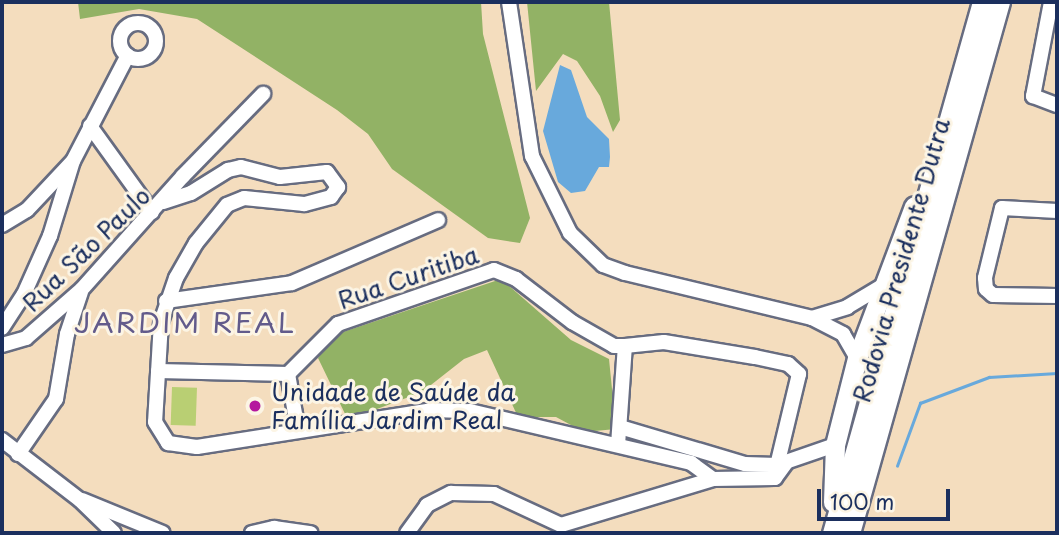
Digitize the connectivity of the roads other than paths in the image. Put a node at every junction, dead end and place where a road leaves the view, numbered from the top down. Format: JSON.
{"nodes":[{"id":1,"x":509,"y":2,"type":"edge"},
{"id":2,"x":982,"y":2,"type":"edge"},
{"id":3,"x":1000,"y":2,"type":"edge"},
{"id":4,"x":1051,"y":2,"type":"edge"},
{"id":5,"x":128,"y":55,"type":"dead end"},
{"id":6,"x":264,"y":94,"type":"dead end"},
{"id":7,"x":1057,"y":105,"type":"edge"},
{"id":8,"x":90,"y":126,"type":"junction"},
{"id":9,"x":937,"y":153,"type":"junction"},
{"id":10,"x":73,"y":161,"type":"junction"},
{"id":11,"x":157,"y":207,"type":"junction"},
{"id":12,"x":1057,"y":211,"type":"edge"},
{"id":13,"x":438,"y":220,"type":"dead end"},
{"id":14,"x":2,"y":225,"type":"edge"},
{"id":15,"x":880,"y":286,"type":"junction"},
{"id":16,"x":82,"y":289,"type":"junction"},
{"id":17,"x":1057,"y":296,"type":"edge"},
{"id":18,"x":166,"y":301,"type":"junction"},
{"id":19,"x":812,"y":318,"type":"junction"},
{"id":20,"x":2,"y":328,"type":"edge"},
{"id":21,"x":2,"y":345,"type":"edge"},
{"id":22,"x":625,"y":346,"type":"junction"},
{"id":23,"x":857,"y":358,"type":"junction"},
{"id":24,"x":158,"y":371,"type":"junction"},
{"id":25,"x":288,"y":374,"type":"junction"},
{"id":26,"x":620,"y":427,"type":"junction"},
{"id":27,"x":298,"y":430,"type":"junction"},
{"id":28,"x":2,"y":440,"type":"edge"},
{"id":29,"x":618,"y":445,"type":"junction"},
{"id":30,"x":835,"y":445,"type":"junction"},
{"id":31,"x":18,"y":454,"type":"junction"},
{"id":32,"x":709,"y":454,"type":"junction"},
{"id":33,"x":779,"y":469,"type":"junction"},
{"id":34,"x":713,"y":479,"type":"junction"},
{"id":35,"x":80,"y":500,"type":"junction"},
{"id":36,"x":567,"y":529,"type":"edge"},
{"id":37,"x":114,"y":533,"type":"edge"},
{"id":38,"x":163,"y":533,"type":"edge"},
{"id":39,"x":252,"y":533,"type":"edge"},
{"id":40,"x":311,"y":533,"type":"edge"},
{"id":41,"x":407,"y":533,"type":"edge"},
{"id":42,"x":831,"y":533,"type":"edge"},
{"id":43,"x":850,"y":533,"type":"edge"}],
"edges":[{"from":1,"to":19,"type":"street"},
{"from":2,"to":9,"type":"highway","name":"Rodovia Presidente Dutra"},
{"from":3,"to":43,"type":"highway","name":"Rodovia Presidente Dutra"},
{"from":4,"to":7,"type":"street"},
{"from":5,"to":8,"type":"street"},
{"from":6,"to":11,"type":"street"},
{"from":8,"to":10,"type":"street"},
{"from":8,"to":11,"type":"street"},
{"from":9,"to":15,"type":"highway"},
{"from":9,"to":42,"type":"highway","name":"Rodovia Presidente Dutra"},
{"from":10,"to":14,"type":"street"},
{"from":10,"to":20,"type":"street"},
{"from":11,"to":16,"type":"street","name":"Rua São Paulo"},
{"from":11,"to":18,"type":"street","name":"Rua São Paulo"},
{"from":12,"to":17,"type":"street"},
{"from":13,"to":18,"type":"street"},
{"from":15,"to":19,"type":"street"},
{"from":15,"to":23,"type":"highway"},
{"from":16,"to":21,"type":"street","name":"Rua São Paulo"},
{"from":16,"to":31,"type":"street"},
{"from":18,"to":24,"type":"street","name":"Rua São Paulo"},
{"from":19,"to":23,"type":"street"},
{"from":22,"to":25,"type":"street","name":"Rua Curitiba"},
{"from":22,"to":26,"type":"street"},
{"from":22,"to":33,"type":"street"},
{"from":23,"to":30,"type":"highway"},
{"from":24,"to":25,"type":"street"},
{"from":24,"to":27,"type":"street","name":"Rua São Paulo"},
{"from":25,"to":27,"type":"street"},
{"from":26,"to":29,"type":"street"},
{"from":26,"to":32,"type":"street"},
{"from":27,"to":29,"type":"street","name":"Rua São Paulo"},
{"from":28,"to":31,"type":"street"},
{"from":29,"to":34,"type":"street","name":"Rua São Paulo"},
{"from":30,"to":33,"type":"street"},
{"from":30,"to":42,"type":"highway"},
{"from":31,"to":35,"type":"street"},
{"from":32,"to":33,"type":"street"},
{"from":32,"to":34,"type":"street"},
{"from":33,"to":34,"type":"street"},
{"from":34,"to":36,"type":"street"},
{"from":35,"to":37,"type":"street"},
{"from":35,"to":38,"type":"street"},
{"from":36,"to":41,"type":"street"},
{"from":39,"to":40,"type":"street"}]}
